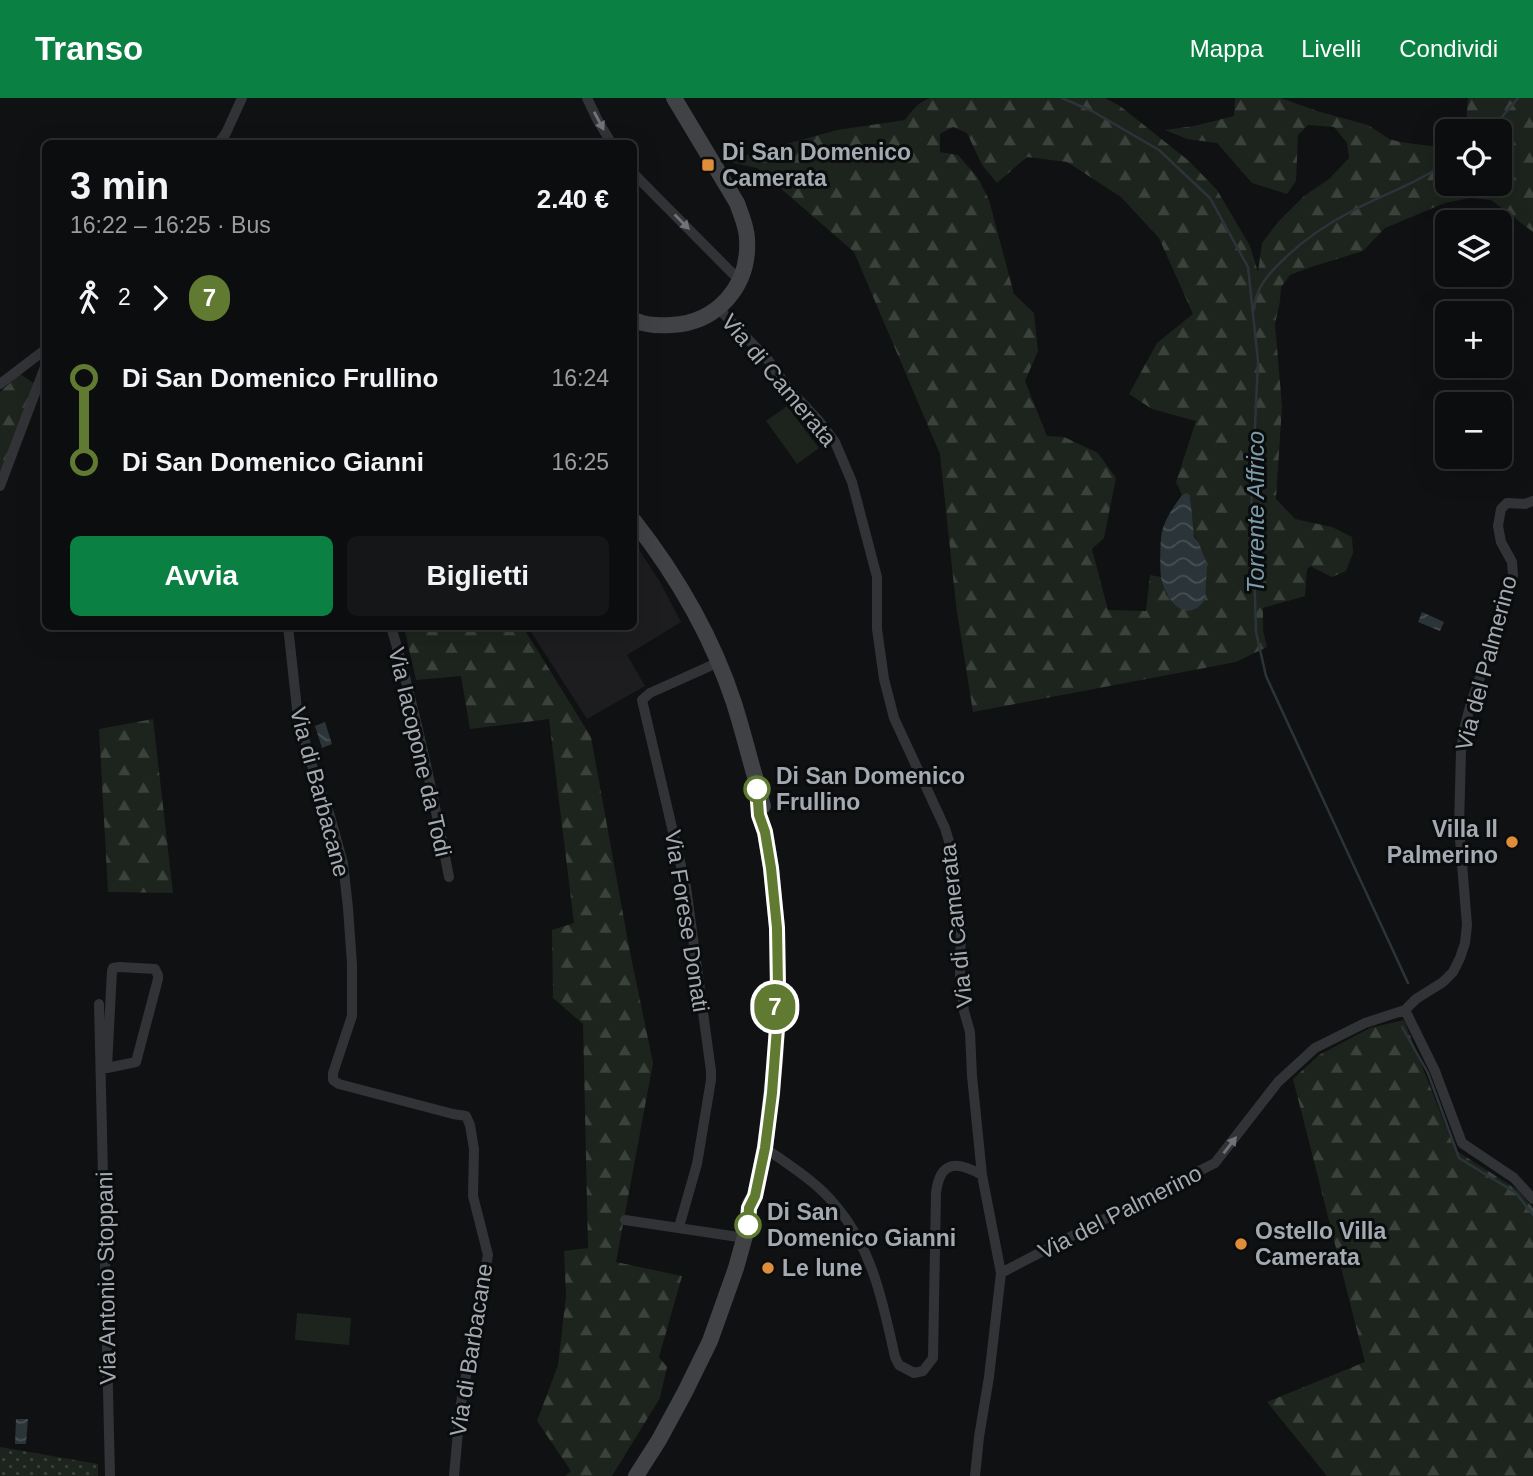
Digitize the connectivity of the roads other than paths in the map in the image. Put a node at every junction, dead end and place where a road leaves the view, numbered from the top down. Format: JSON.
{"nodes":[{"id":1,"x":242,"y":98,"type":"edge"},
{"id":2,"x":587,"y":98,"type":"edge"},
{"id":3,"x":674,"y":98,"type":"edge"},
{"id":4,"x":221,"y":140,"type":"edge"},
{"id":5,"x":609,"y":140,"type":"edge"},
{"id":6,"x":637,"y":177,"type":"edge"},
{"id":7,"x":740,"y":281,"type":"junction"},
{"id":8,"x":719,"y":309,"type":"junction"},
{"id":9,"x":637,"y":321,"type":"edge"},
{"id":10,"x":42,"y":352,"type":"edge"},
{"id":11,"x":42,"y":375,"type":"edge"},
{"id":12,"x":0,"y":384,"type":"edge"},
{"id":13,"x":0,"y":486,"type":"edge"},
{"id":14,"x":1533,"y":501,"type":"edge"},
{"id":15,"x":637,"y":525,"type":"edge"},
{"id":16,"x":288,"y":630,"type":"edge"},
{"id":17,"x":392,"y":630,"type":"edge"},
{"id":18,"x":719,"y":662,"type":"junction"},
{"id":19,"x":449,"y":877,"type":"dead end"},
{"id":20,"x":99,"y":1004,"type":"dead end"},
{"id":21,"x":1405,"y":1010,"type":"junction"},
{"id":22,"x":107,"y":1068,"type":"junction"},
{"id":23,"x":101,"y":1079,"type":"junction"},
{"id":24,"x":765,"y":1148,"type":"junction"},
{"id":25,"x":761,"y":1166,"type":"junction"},
{"id":26,"x":791,"y":1166,"type":"junction"},
{"id":27,"x":982,"y":1175,"type":"junction"},
{"id":28,"x":1533,"y":1199,"type":"edge"},
{"id":29,"x":625,"y":1220,"type":"dead end"},
{"id":30,"x":679,"y":1227,"type":"junction"},
{"id":31,"x":745,"y":1238,"type":"junction"},
{"id":32,"x":1001,"y":1273,"type":"junction"},
{"id":33,"x":110,"y":1476,"type":"edge"},
{"id":34,"x":454,"y":1476,"type":"edge"},
{"id":35,"x":636,"y":1476,"type":"edge"},
{"id":36,"x":975,"y":1476,"type":"edge"}],
"edges":[{"from":1,"to":4,"type":"street"},
{"from":2,"to":5,"type":"street","one_way":true},
{"from":3,"to":7,"type":"main road"},
{"from":6,"to":7,"type":"street","name":"Via di Camerata","one_way":true},
{"from":7,"to":8,"type":"main road"},
{"from":8,"to":9,"type":"main road"},
{"from":8,"to":27,"type":"street","name":"Via di Camerata"},
{"from":10,"to":12,"type":"street"},
{"from":11,"to":13,"type":"street"},
{"from":14,"to":21,"type":"street","name":"Via del Palmerino"},
{"from":15,"to":18,"type":"main road"},
{"from":16,"to":34,"type":"street","name":"Via di Barbacane"},
{"from":17,"to":19,"type":"street","name":"Via Iacopone da Todi"},
{"from":18,"to":24,"type":"main road"},
{"from":18,"to":30,"type":"street","name":"Via Forese Donati"},
{"from":20,"to":23,"type":"street","name":"Via Antonio Stoppani"},
{"from":21,"to":28,"type":"street"},
{"from":32,"to":21,"type":"street","name":"Via del Palmerino","one_way":true},
{"from":22,"to":22,"type":"street","name":"Via Antonio Stoppani"},
{"from":22,"to":23,"type":"street","name":"Via Antonio Stoppani"},
{"from":23,"to":33,"type":"street","name":"Via Antonio Stoppani"},
{"from":24,"to":25,"type":"main road"},
{"from":24,"to":26,"type":"street"},
{"from":25,"to":26,"type":"street"},
{"from":25,"to":31,"type":"main road"},
{"from":26,"to":27,"type":"street"},
{"from":27,"to":32,"type":"street","name":"Via di Camerata"},
{"from":29,"to":30,"type":"street"},
{"from":30,"to":31,"type":"street"},
{"from":31,"to":35,"type":"main road"},
{"from":32,"to":36,"type":"street","name":"Via di Camerata"}]}
